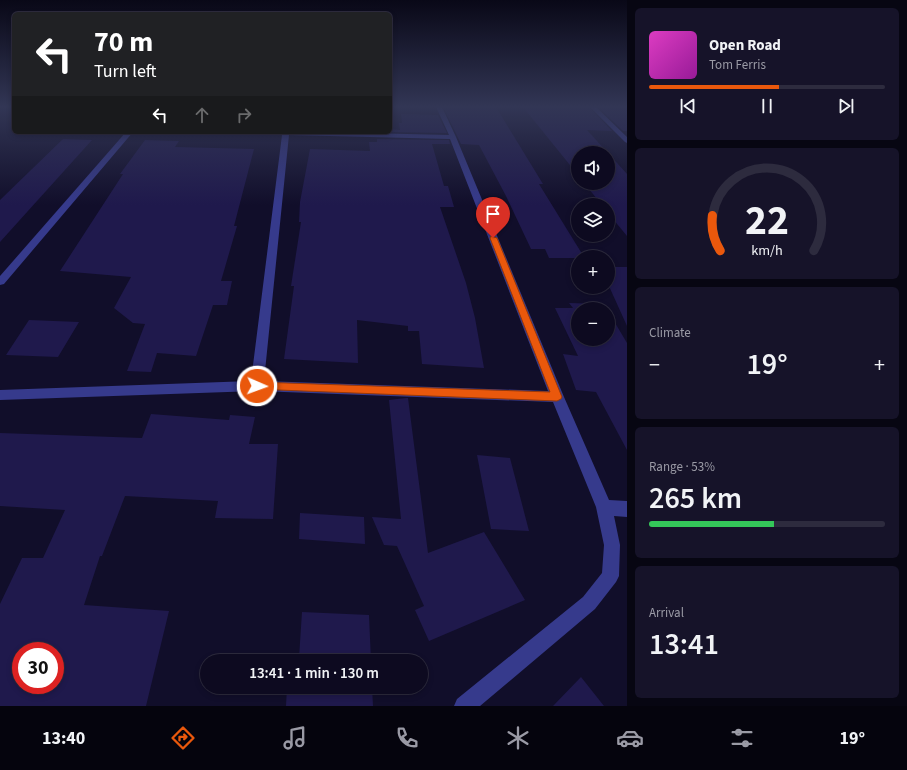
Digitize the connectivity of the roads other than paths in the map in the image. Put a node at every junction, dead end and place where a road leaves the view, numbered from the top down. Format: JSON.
{"nodes":[{"id":1,"x":123,"y":140,"type":"edge"},
{"id":2,"x":285,"y":140,"type":"edge"},
{"id":3,"x":454,"y":140,"type":"edge"},
{"id":4,"x":0,"y":282,"type":"edge"},
{"id":5,"x":257,"y":386,"type":"junction"},
{"id":6,"x":0,"y":395,"type":"edge"},
{"id":7,"x":557,"y":397,"type":"junction"},
{"id":8,"x":604,"y":507,"type":"junction"},
{"id":9,"x":627,"y":508,"type":"edge"},
{"id":10,"x":464,"y":706,"type":"edge"}],
"edges":[{"from":1,"to":4,"type":"street"},
{"from":2,"to":5,"type":"street"},
{"from":3,"to":7,"type":"street"},
{"from":5,"to":6,"type":"street"},
{"from":5,"to":7,"type":"street"},
{"from":7,"to":8,"type":"street"},
{"from":8,"to":9,"type":"street"},
{"from":8,"to":10,"type":"street"}]}
